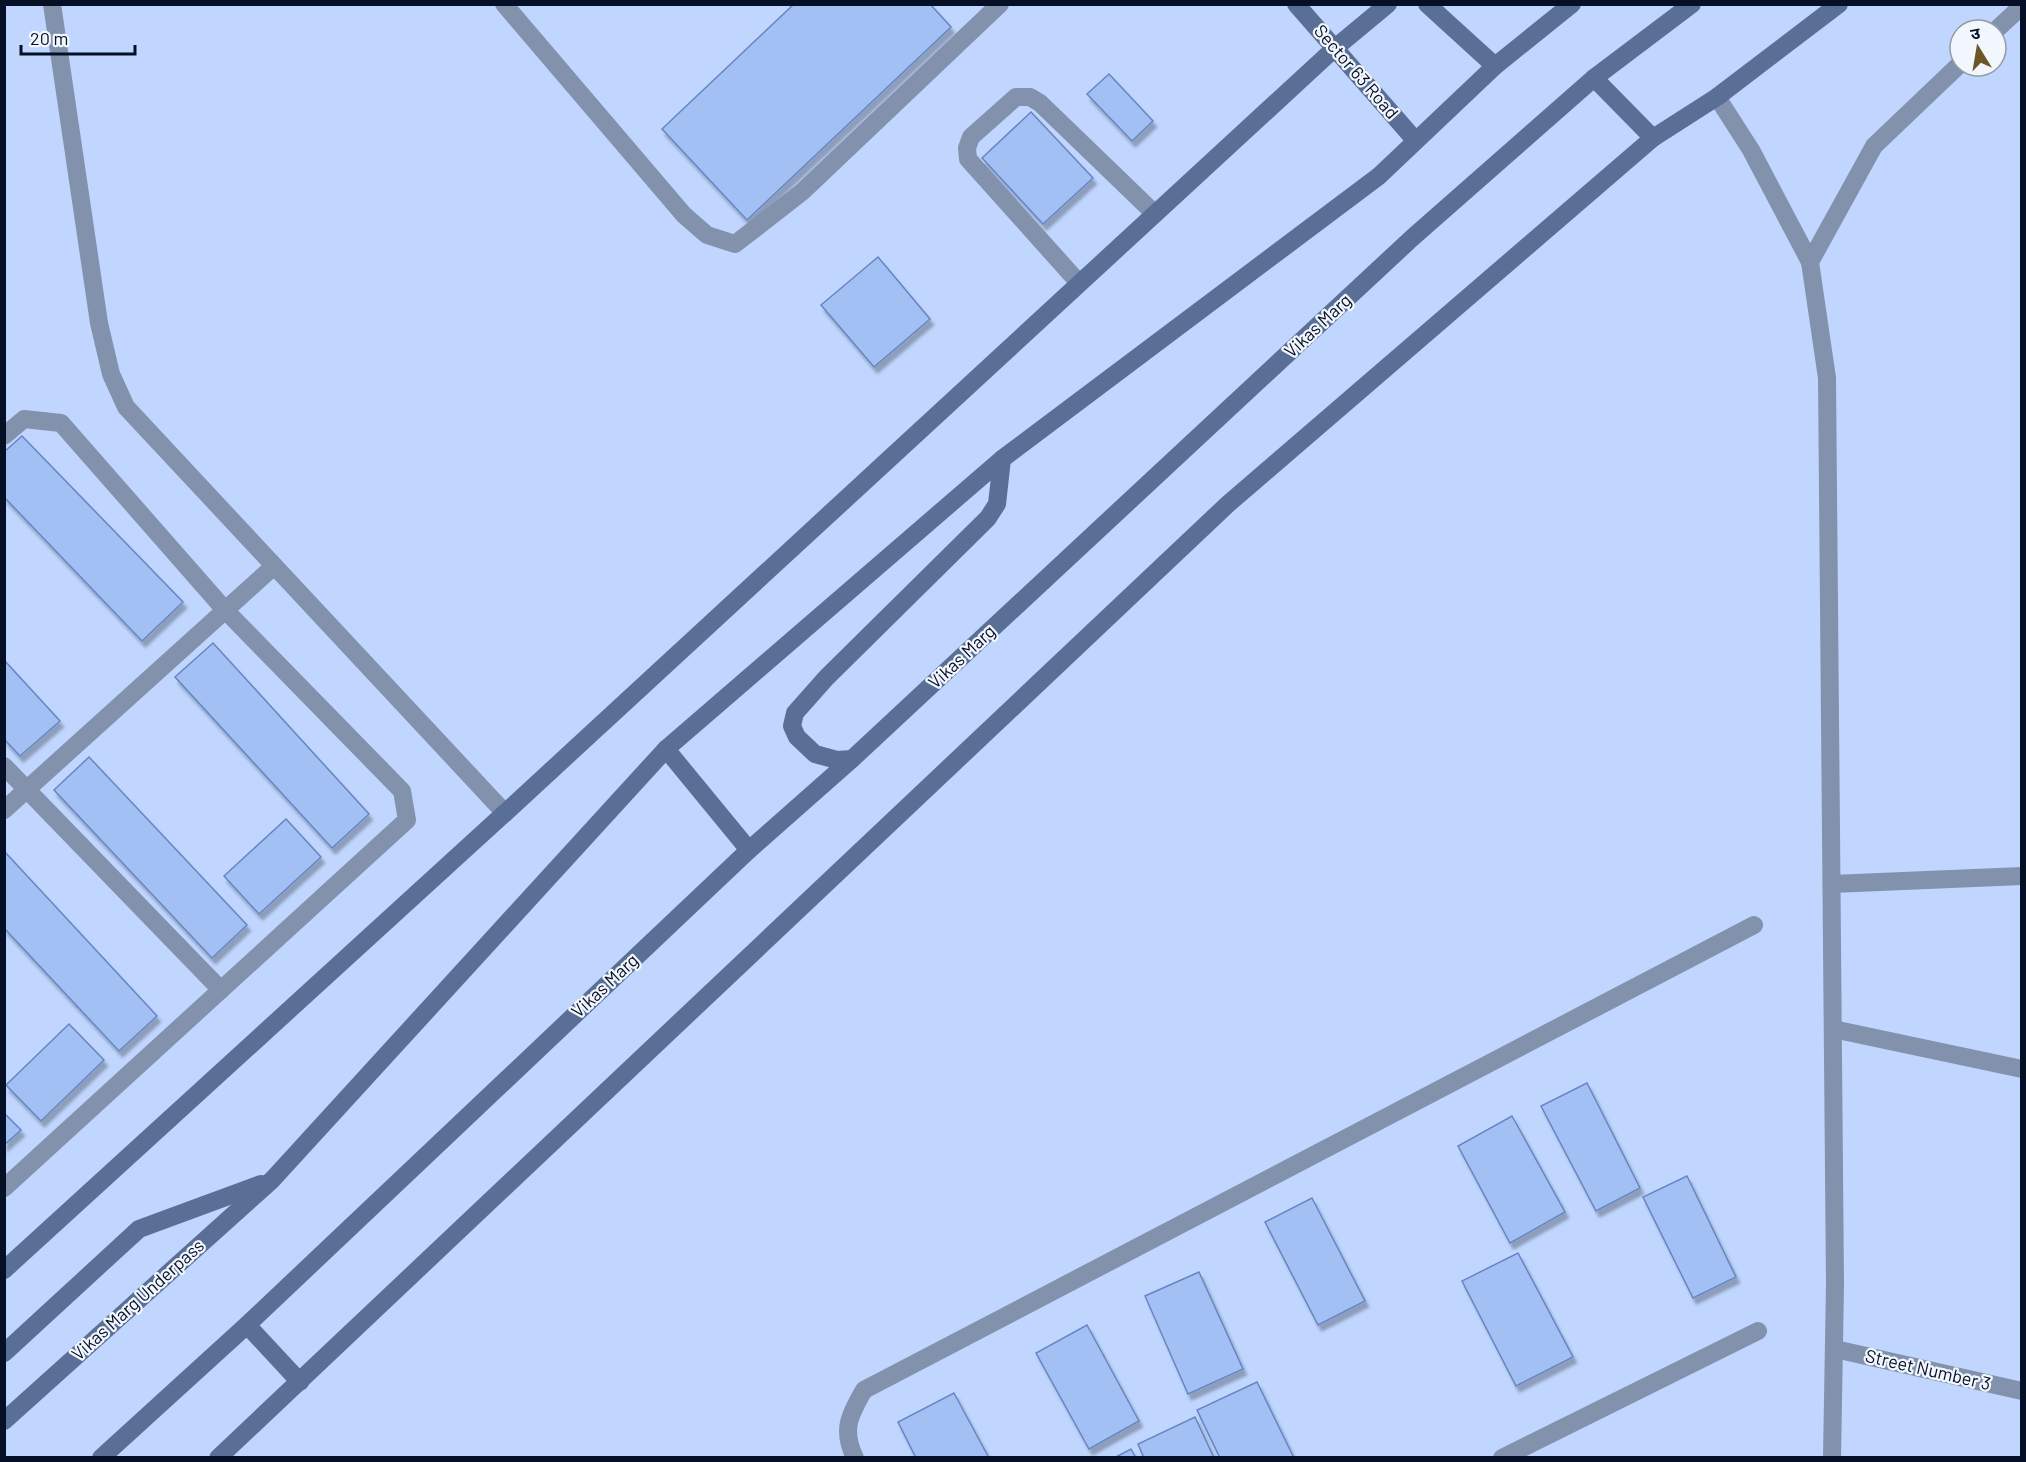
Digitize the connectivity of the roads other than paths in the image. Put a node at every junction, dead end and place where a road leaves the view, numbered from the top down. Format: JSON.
{"nodes":[{"id":1,"x":52,"y":4,"type":"edge"},
{"id":2,"x":504,"y":4,"type":"edge"},
{"id":3,"x":1000,"y":4,"type":"edge"},
{"id":4,"x":1296,"y":4,"type":"edge"},
{"id":5,"x":1388,"y":4,"type":"edge"},
{"id":6,"x":1427,"y":4,"type":"edge"},
{"id":7,"x":1572,"y":4,"type":"edge"},
{"id":8,"x":1692,"y":4,"type":"edge"},
{"id":9,"x":1839,"y":4,"type":"edge"},
{"id":10,"x":2022,"y":6,"type":"edge"},
{"id":11,"x":2008,"y":19,"type":"edge"},
{"id":12,"x":1335,"y":48,"type":"junction"},
{"id":13,"x":1495,"y":66,"type":"junction"},
{"id":14,"x":1948,"y":75,"type":"edge"},
{"id":15,"x":1594,"y":78,"type":"junction"},
{"id":16,"x":1717,"y":97,"type":"junction"},
{"id":17,"x":1653,"y":138,"type":"junction"},
{"id":18,"x":1415,"y":140,"type":"junction"},
{"id":19,"x":1155,"y":214,"type":"junction"},
{"id":20,"x":1810,"y":262,"type":"junction"},
{"id":21,"x":1079,"y":284,"type":"junction"},
{"id":22,"x":4,"y":436,"type":"edge"},
{"id":23,"x":1002,"y":459,"type":"junction"},
{"id":24,"x":274,"y":566,"type":"junction"},
{"id":25,"x":225,"y":610,"type":"junction"},
{"id":26,"x":666,"y":749,"type":"junction"},
{"id":27,"x":852,"y":759,"type":"junction"},
{"id":28,"x":4,"y":766,"type":"edge"},
{"id":29,"x":27,"y":789,"type":"junction"},
{"id":30,"x":4,"y":810,"type":"edge"},
{"id":31,"x":505,"y":813,"type":"junction"},
{"id":32,"x":749,"y":850,"type":"junction"},
{"id":33,"x":2022,"y":876,"type":"edge"},
{"id":34,"x":1832,"y":884,"type":"junction"},
{"id":35,"x":1754,"y":925,"type":"dead end"},
{"id":36,"x":221,"y":990,"type":"junction"},
{"id":37,"x":1833,"y":1029,"type":"junction"},
{"id":38,"x":2022,"y":1069,"type":"edge"},
{"id":39,"x":272,"y":1180,"type":"junction"},
{"id":40,"x":4,"y":1188,"type":"edge"},
{"id":41,"x":4,"y":1270,"type":"edge"},
{"id":42,"x":247,"y":1325,"type":"junction"},
{"id":43,"x":1758,"y":1331,"type":"dead end"},
{"id":44,"x":1835,"y":1348,"type":"junction"},
{"id":45,"x":4,"y":1353,"type":"edge"},
{"id":46,"x":300,"y":1382,"type":"junction"},
{"id":47,"x":2022,"y":1391,"type":"edge"},
{"id":48,"x":4,"y":1421,"type":"edge"},
{"id":49,"x":101,"y":1458,"type":"edge"},
{"id":50,"x":218,"y":1458,"type":"edge"},
{"id":51,"x":855,"y":1458,"type":"edge"},
{"id":52,"x":1502,"y":1458,"type":"edge"},
{"id":53,"x":1832,"y":1458,"type":"edge"}],
"edges":[{"from":1,"to":24,"type":"street"},
{"from":2,"to":3,"type":"street"},
{"from":4,"to":12,"type":"main road","name":"Sector 63 Road"},
{"from":5,"to":12,"type":"main road"},
{"from":6,"to":13,"type":"main road"},
{"from":7,"to":13,"type":"main road"},
{"from":8,"to":15,"type":"main road","name":"Vikas Marg"},
{"from":9,"to":16,"type":"main road"},
{"from":10,"to":11,"type":"street"},
{"from":12,"to":18,"type":"main road","name":"Sector 63 Road"},
{"from":12,"to":19,"type":"main road"},
{"from":13,"to":18,"type":"main road"},
{"from":14,"to":20,"type":"street"},
{"from":15,"to":17,"type":"main road"},
{"from":15,"to":27,"type":"main road","name":"Vikas Marg"},
{"from":16,"to":17,"type":"main road"},
{"from":16,"to":20,"type":"street"},
{"from":17,"to":46,"type":"main road"},
{"from":18,"to":23,"type":"main road"},
{"from":19,"to":21,"type":"main road"},
{"from":19,"to":21,"type":"street"},
{"from":20,"to":34,"type":"street"},
{"from":21,"to":31,"type":"main road"},
{"from":22,"to":25,"type":"street"},
{"from":23,"to":26,"type":"main road"},
{"from":23,"to":27,"type":"main road"},
{"from":24,"to":25,"type":"street"},
{"from":24,"to":31,"type":"street"},
{"from":25,"to":29,"type":"street"},
{"from":25,"to":36,"type":"street"},
{"from":26,"to":32,"type":"main road"},
{"from":26,"to":39,"type":"main road"},
{"from":27,"to":32,"type":"main road","name":"Vikas Marg"},
{"from":28,"to":29,"type":"street"},
{"from":29,"to":30,"type":"street"},
{"from":29,"to":36,"type":"street"},
{"from":31,"to":41,"type":"main road"},
{"from":32,"to":42,"type":"main road","name":"Vikas Marg"},
{"from":33,"to":34,"type":"street"},
{"from":34,"to":37,"type":"street"},
{"from":35,"to":51,"type":"street"},
{"from":36,"to":40,"type":"street"},
{"from":37,"to":38,"type":"street"},
{"from":37,"to":44,"type":"street"},
{"from":39,"to":45,"type":"main road"},
{"from":39,"to":48,"type":"main road","name":"Vikas Marg Underpass"},
{"from":42,"to":46,"type":"main road"},
{"from":42,"to":49,"type":"main road"},
{"from":43,"to":52,"type":"street"},
{"from":44,"to":47,"type":"street","name":"Street Number 3"},
{"from":44,"to":53,"type":"street"},
{"from":46,"to":50,"type":"main road"}]}
